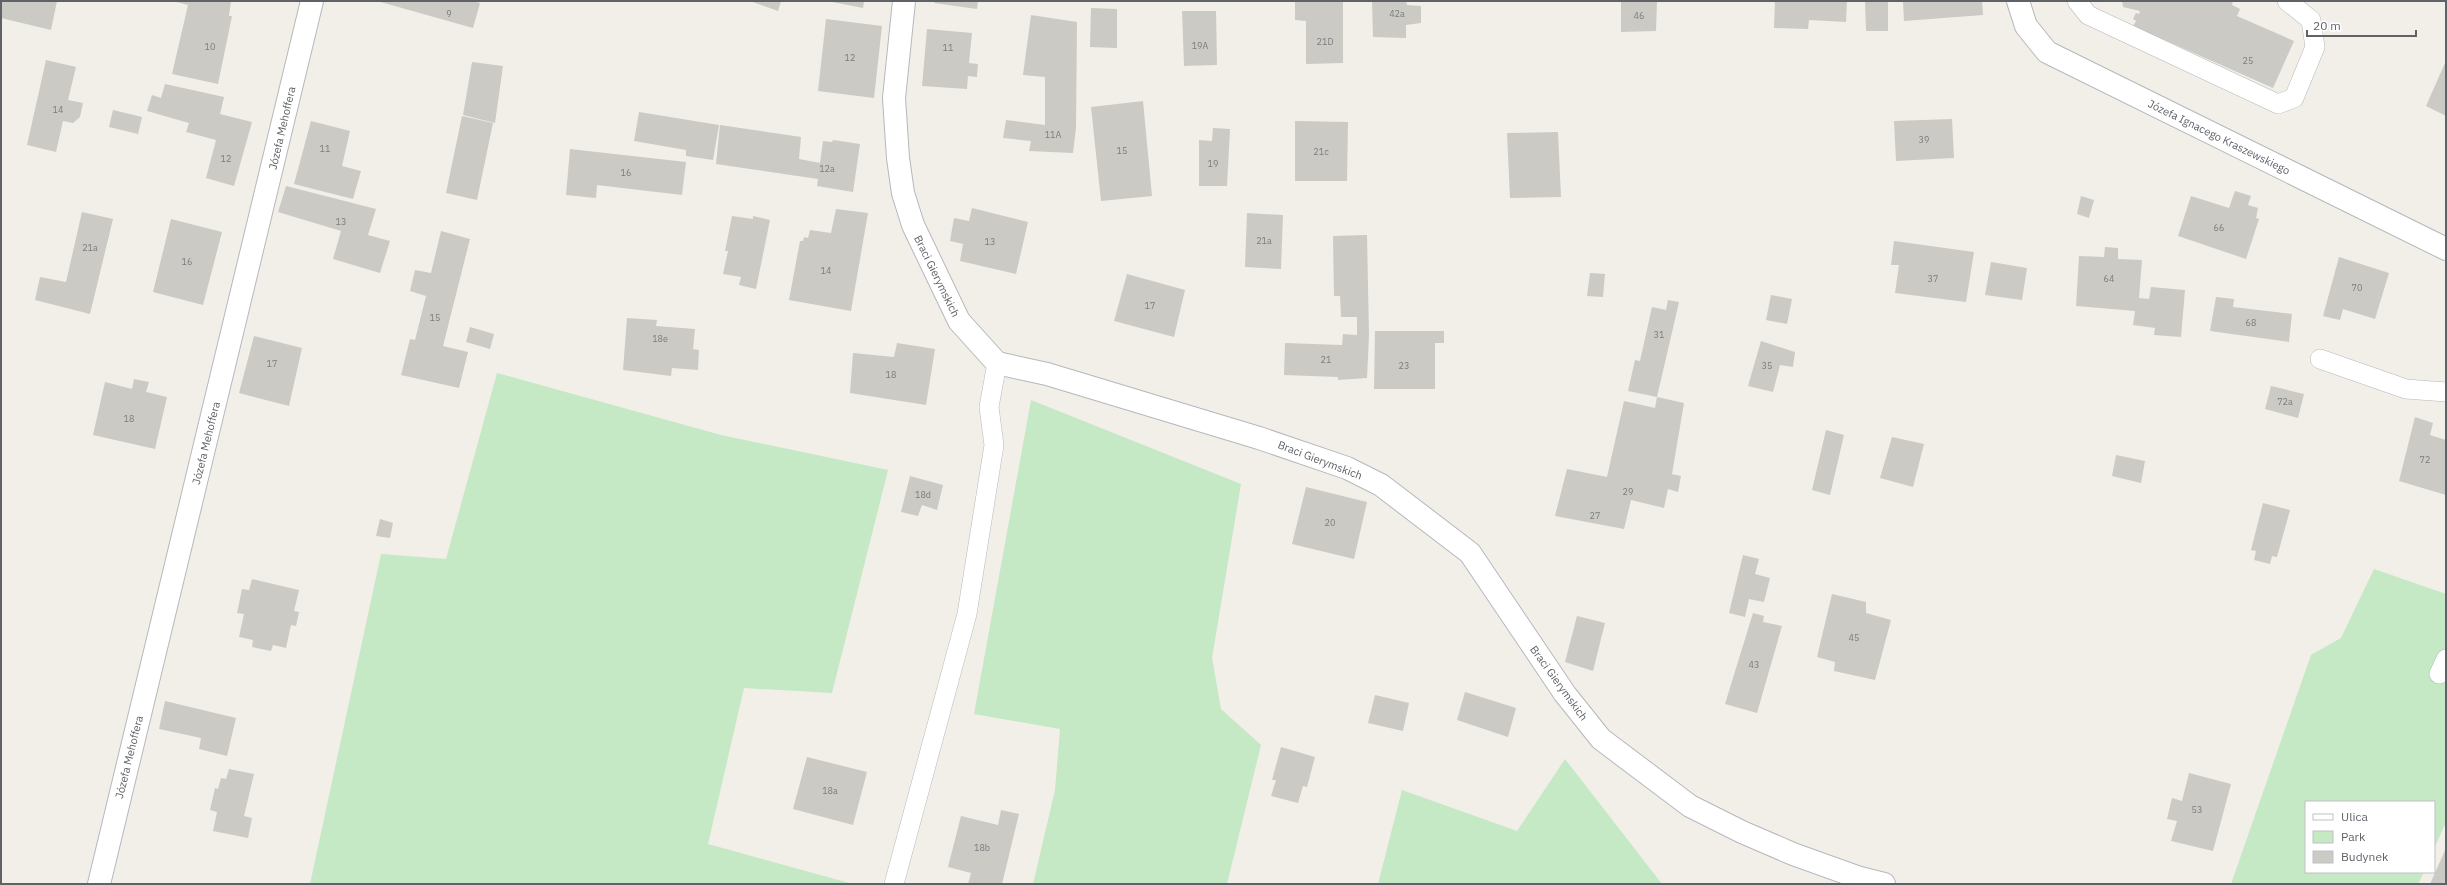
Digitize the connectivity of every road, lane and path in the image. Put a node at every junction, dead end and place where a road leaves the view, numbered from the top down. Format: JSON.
{"nodes":[{"id":1,"x":312,"y":1,"type":"edge"},
{"id":2,"x":904,"y":1,"type":"edge"},
{"id":3,"x":2018,"y":1,"type":"edge"},
{"id":4,"x":2077,"y":1,"type":"edge"},
{"id":5,"x":2287,"y":1,"type":"edge"},
{"id":6,"x":2446,"y":249,"type":"edge"},
{"id":7,"x":2320,"y":359,"type":"dead end"},
{"id":8,"x":997,"y":363,"type":"junction"},
{"id":9,"x":2446,"y":392,"type":"edge"},
{"id":10,"x":99,"y":884,"type":"edge"},
{"id":11,"x":894,"y":884,"type":"edge"},
{"id":12,"x":1884,"y":884,"type":"edge"}],
"edges":[{"from":1,"to":10,"type":"street","name":"Józefa Mehoffera"},
{"from":2,"to":8,"type":"street","name":"Braci Gierymskich"},
{"from":3,"to":6,"type":"street","name":"Józefa Ignacego Kraszewskiego"},
{"from":4,"to":5,"type":"lane"},
{"from":7,"to":9,"type":"lane"},
{"from":8,"to":11,"type":"lane"},
{"from":8,"to":12,"type":"street","name":"Braci Gierymskich"}]}
